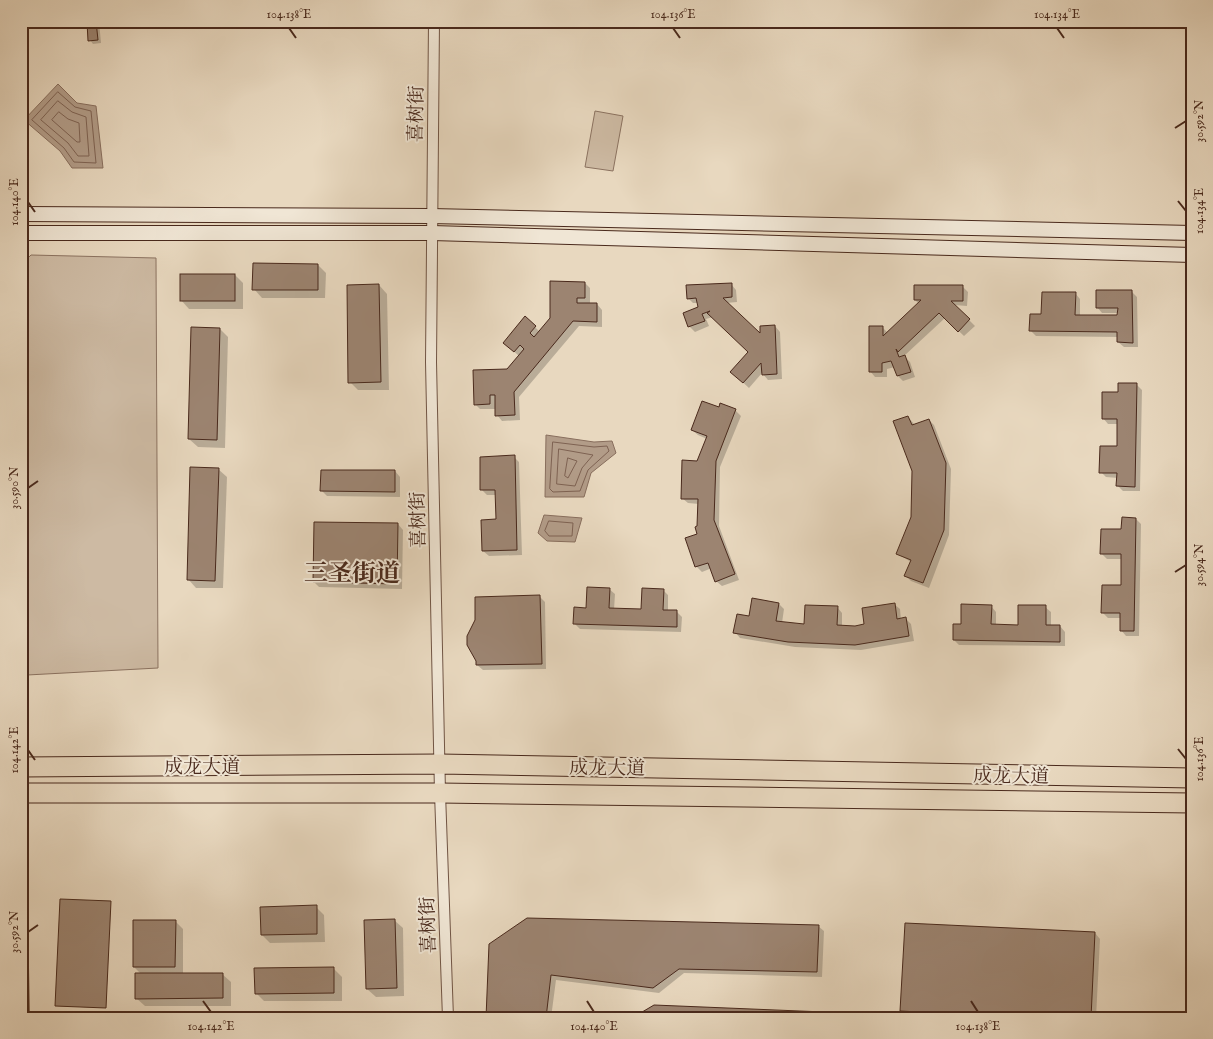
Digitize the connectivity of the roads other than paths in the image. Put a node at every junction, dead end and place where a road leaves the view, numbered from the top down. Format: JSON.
{"nodes":[{"id":1,"x":434,"y":21,"type":"edge"},
{"id":2,"x":21,"y":214,"type":"edge"},
{"id":3,"x":431,"y":216,"type":"junction"},
{"id":4,"x":21,"y":233,"type":"edge"},
{"id":5,"x":432,"y":233,"type":"junction"},
{"id":6,"x":1192,"y":233,"type":"edge"},
{"id":7,"x":1192,"y":255,"type":"edge"},
{"id":8,"x":440,"y":764,"type":"junction"},
{"id":9,"x":21,"y":767,"type":"edge"},
{"id":10,"x":1192,"y":778,"type":"edge"},
{"id":11,"x":440,"y":792,"type":"junction"},
{"id":12,"x":21,"y":793,"type":"edge"},
{"id":13,"x":1192,"y":803,"type":"edge"},
{"id":14,"x":21,"y":866,"type":"edge"},
{"id":15,"x":24,"y":1018,"type":"edge"},
{"id":16,"x":448,"y":1018,"type":"edge"}],
"edges":[{"from":1,"to":3,"type":"street","name":"喜树街"},
{"from":2,"to":3,"type":"street"},
{"from":3,"to":5,"type":"street","name":"喜树街"},
{"from":3,"to":6,"type":"street"},
{"from":4,"to":5,"type":"street"},
{"from":5,"to":7,"type":"street"},
{"from":5,"to":8,"type":"street","name":"喜树街"},
{"from":8,"to":9,"type":"highway","name":"成龙大道"},
{"from":8,"to":10,"type":"highway","name":"成龙大道"},
{"from":8,"to":11,"type":"street","name":"喜树街"},
{"from":11,"to":12,"type":"highway","name":"成龙大道"},
{"from":11,"to":13,"type":"highway","name":"成龙大道"},
{"from":11,"to":16,"type":"street","name":"喜树街"},
{"from":14,"to":15,"type":"street"}]}
